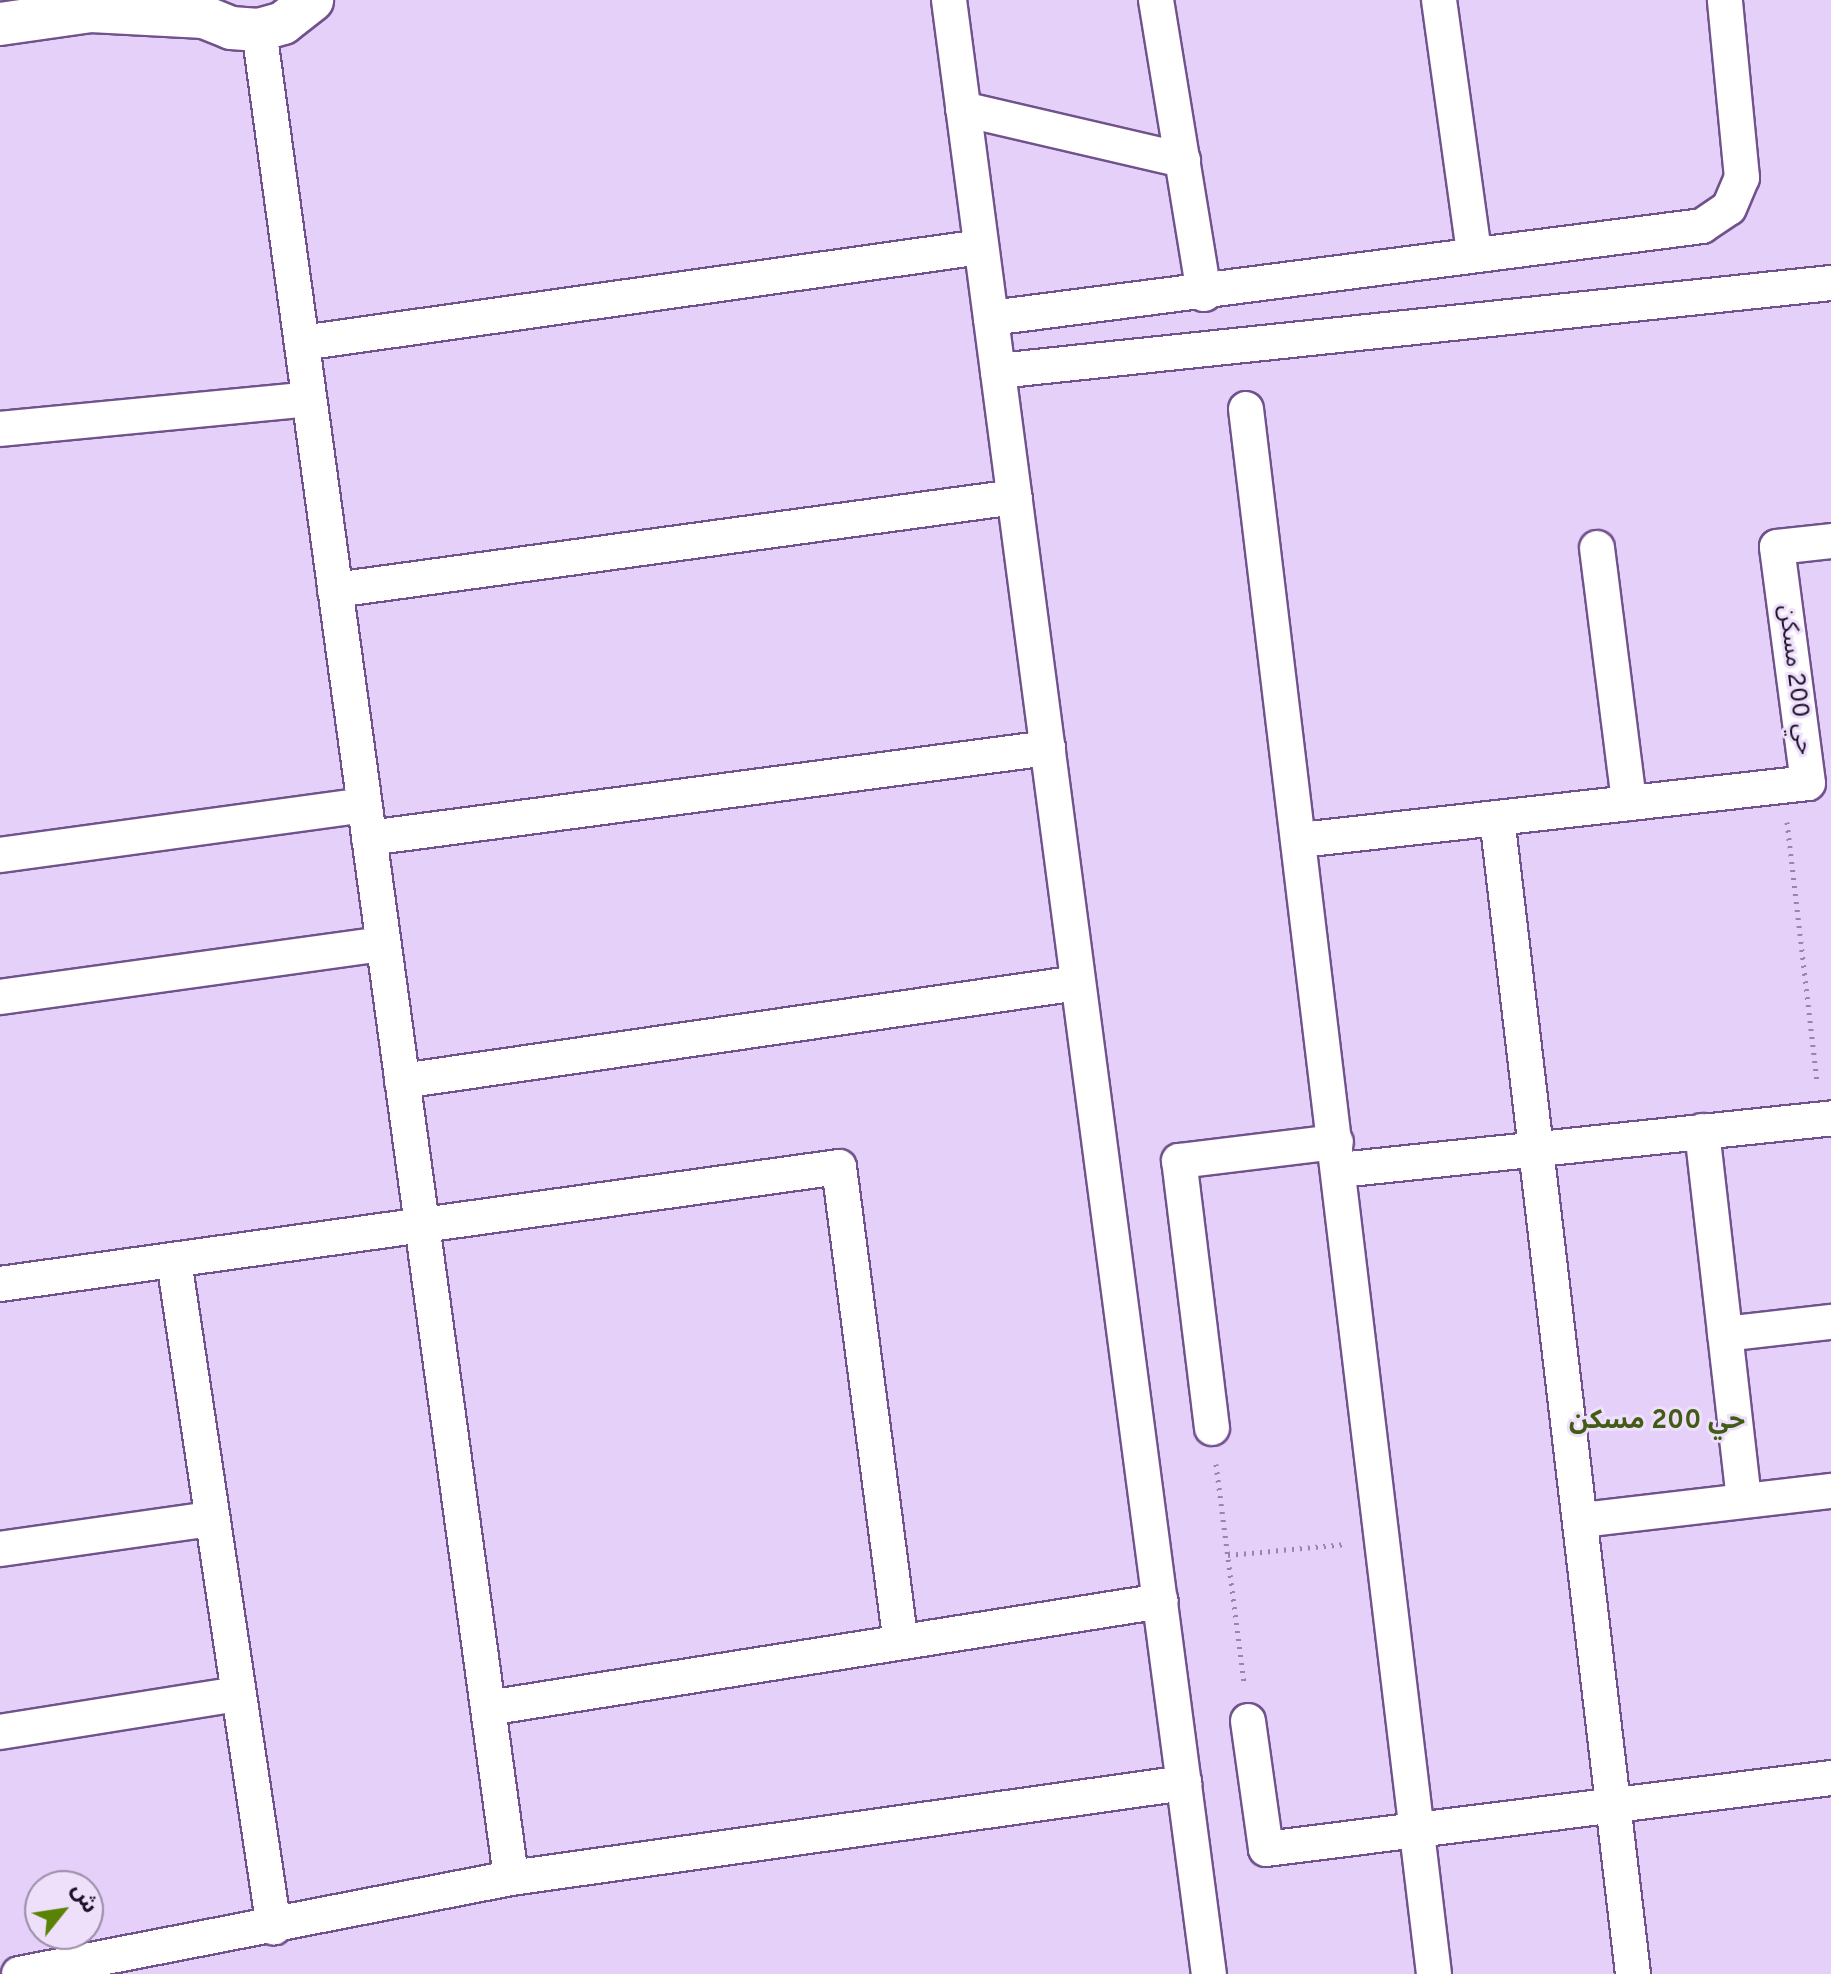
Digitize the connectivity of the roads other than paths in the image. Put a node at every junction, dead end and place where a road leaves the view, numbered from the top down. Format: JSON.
{"nodes":[{"id":1,"x":312,"y":0,"type":"edge"},
{"id":2,"x":949,"y":0,"type":"edge"},
{"id":3,"x":1156,"y":0,"type":"edge"},
{"id":4,"x":1439,"y":0,"type":"edge"},
{"id":5,"x":1725,"y":0,"type":"edge"},
{"id":6,"x":195,"y":8,"type":"edge"},
{"id":7,"x":0,"y":24,"type":"edge"},
{"id":8,"x":259,"y":30,"type":"junction"},
{"id":9,"x":963,"y":109,"type":"junction"},
{"id":10,"x":1183,"y":160,"type":"junction"},
{"id":11,"x":981,"y":247,"type":"junction"},
{"id":12,"x":1474,"y":253,"type":"junction"},
{"id":13,"x":1831,"y":283,"type":"edge"},
{"id":14,"x":1204,"y":294,"type":"junction"},
{"id":15,"x":991,"y":318,"type":"junction"},
{"id":16,"x":302,"y":343,"type":"junction"},
{"id":17,"x":998,"y":371,"type":"junction"},
{"id":18,"x":309,"y":399,"type":"junction"},
{"id":19,"x":1246,"y":409,"type":"dead end"},
{"id":20,"x":0,"y":429,"type":"edge"},
{"id":21,"x":1015,"y":497,"type":"junction"},
{"id":22,"x":1831,"y":541,"type":"edge"},
{"id":23,"x":1597,"y":548,"type":"dead end"},
{"id":24,"x":335,"y":590,"type":"junction"},
{"id":25,"x":1048,"y":748,"type":"junction"},
{"id":26,"x":1629,"y":803,"type":"junction"},
{"id":27,"x":1497,"y":818,"type":"junction"},
{"id":28,"x":366,"y":822,"type":"junction"},
{"id":29,"x":1301,"y":840,"type":"junction"},
{"id":30,"x":0,"y":855,"type":"edge"},
{"id":31,"x":383,"y":944,"type":"junction"},
{"id":32,"x":1078,"y":983,"type":"junction"},
{"id":33,"x":0,"y":997,"type":"edge"},
{"id":34,"x":402,"y":1081,"type":"junction"},
{"id":35,"x":1826,"y":1118,"type":"edge"},
{"id":36,"x":1702,"y":1131,"type":"junction"},
{"id":37,"x":1536,"y":1149,"type":"junction"},
{"id":38,"x":1338,"y":1156,"type":"junction"},
{"id":39,"x":422,"y":1226,"type":"junction"},
{"id":40,"x":174,"y":1261,"type":"junction"},
{"id":41,"x":0,"y":1284,"type":"edge"},
{"id":42,"x":1831,"y":1322,"type":"edge"},
{"id":43,"x":1725,"y":1334,"type":"junction"},
{"id":44,"x":1212,"y":1428,"type":"road end"},
{"id":45,"x":1831,"y":1491,"type":"edge"},
{"id":46,"x":1744,"y":1500,"type":"junction"},
{"id":47,"x":212,"y":1519,"type":"junction"},
{"id":48,"x":1583,"y":1520,"type":"junction"},
{"id":49,"x":0,"y":1549,"type":"edge"},
{"id":50,"x":1161,"y":1601,"type":"junction"},
{"id":51,"x":901,"y":1642,"type":"junction"},
{"id":52,"x":238,"y":1694,"type":"junction"},
{"id":53,"x":488,"y":1708,"type":"junction"},
{"id":54,"x":1248,"y":1721,"type":"road end"},
{"id":55,"x":0,"y":1732,"type":"edge"},
{"id":56,"x":1831,"y":1778,"type":"edge"},
{"id":57,"x":1184,"y":1783,"type":"junction"},
{"id":58,"x":1612,"y":1806,"type":"junction"},
{"id":59,"x":1417,"y":1832,"type":"junction"},
{"id":60,"x":511,"y":1878,"type":"junction"},
{"id":61,"x":274,"y":1928,"type":"junction"},
{"id":62,"x":19,"y":1974,"type":"edge"},
{"id":63,"x":1209,"y":1974,"type":"edge"},
{"id":64,"x":1434,"y":1974,"type":"edge"},
{"id":65,"x":1633,"y":1974,"type":"edge"}],
"edges":[{"from":1,"to":8,"type":"street"},
{"from":2,"to":9,"type":"street"},
{"from":3,"to":10,"type":"street"},
{"from":4,"to":12,"type":"street"},
{"from":5,"to":12,"type":"street"},
{"from":6,"to":7,"type":"street"},
{"from":6,"to":8,"type":"street"},
{"from":8,"to":16,"type":"street"},
{"from":9,"to":10,"type":"street"},
{"from":9,"to":11,"type":"street"},
{"from":10,"to":14,"type":"street"},
{"from":11,"to":15,"type":"street"},
{"from":11,"to":16,"type":"street"},
{"from":12,"to":14,"type":"street"},
{"from":13,"to":17,"type":"street"},
{"from":14,"to":15,"type":"street"},
{"from":15,"to":17,"type":"street"},
{"from":16,"to":18,"type":"street"},
{"from":17,"to":21,"type":"street"},
{"from":18,"to":20,"type":"street"},
{"from":18,"to":24,"type":"street"},
{"from":19,"to":29,"type":"street"},
{"from":21,"to":24,"type":"street"},
{"from":21,"to":25,"type":"street"},
{"from":22,"to":26,"type":"street","name":"حي 200 مسكن"},
{"from":23,"to":26,"type":"street"},
{"from":24,"to":28,"type":"street"},
{"from":25,"to":28,"type":"street"},
{"from":25,"to":32,"type":"street"},
{"from":26,"to":27,"type":"street","name":"حي 200 مسكن"},
{"from":27,"to":29,"type":"street","name":"حي 200 مسكن"},
{"from":27,"to":37,"type":"street"},
{"from":28,"to":30,"type":"street"},
{"from":28,"to":31,"type":"street"},
{"from":29,"to":38,"type":"street"},
{"from":31,"to":33,"type":"street"},
{"from":31,"to":34,"type":"street"},
{"from":32,"to":34,"type":"street"},
{"from":32,"to":50,"type":"street"},
{"from":34,"to":39,"type":"street"},
{"from":35,"to":36,"type":"street"},
{"from":36,"to":37,"type":"street"},
{"from":36,"to":43,"type":"street"},
{"from":37,"to":38,"type":"street"},
{"from":37,"to":48,"type":"street"},
{"from":38,"to":44,"type":"street"},
{"from":38,"to":59,"type":"street"},
{"from":39,"to":40,"type":"street"},
{"from":39,"to":51,"type":"street"},
{"from":39,"to":53,"type":"street"},
{"from":40,"to":41,"type":"street"},
{"from":40,"to":47,"type":"street"},
{"from":42,"to":43,"type":"street"},
{"from":43,"to":46,"type":"street"},
{"from":45,"to":46,"type":"street"},
{"from":46,"to":48,"type":"street"},
{"from":47,"to":49,"type":"street"},
{"from":47,"to":52,"type":"street"},
{"from":48,"to":58,"type":"street"},
{"from":50,"to":51,"type":"street"},
{"from":50,"to":57,"type":"street"},
{"from":51,"to":53,"type":"street"},
{"from":52,"to":55,"type":"street"},
{"from":52,"to":61,"type":"street"},
{"from":53,"to":60,"type":"street"},
{"from":54,"to":59,"type":"street"},
{"from":56,"to":58,"type":"street"},
{"from":57,"to":60,"type":"street"},
{"from":57,"to":63,"type":"street"},
{"from":58,"to":59,"type":"street"},
{"from":58,"to":65,"type":"street"},
{"from":59,"to":64,"type":"street"},
{"from":60,"to":61,"type":"street"},
{"from":61,"to":62,"type":"street"}]}
